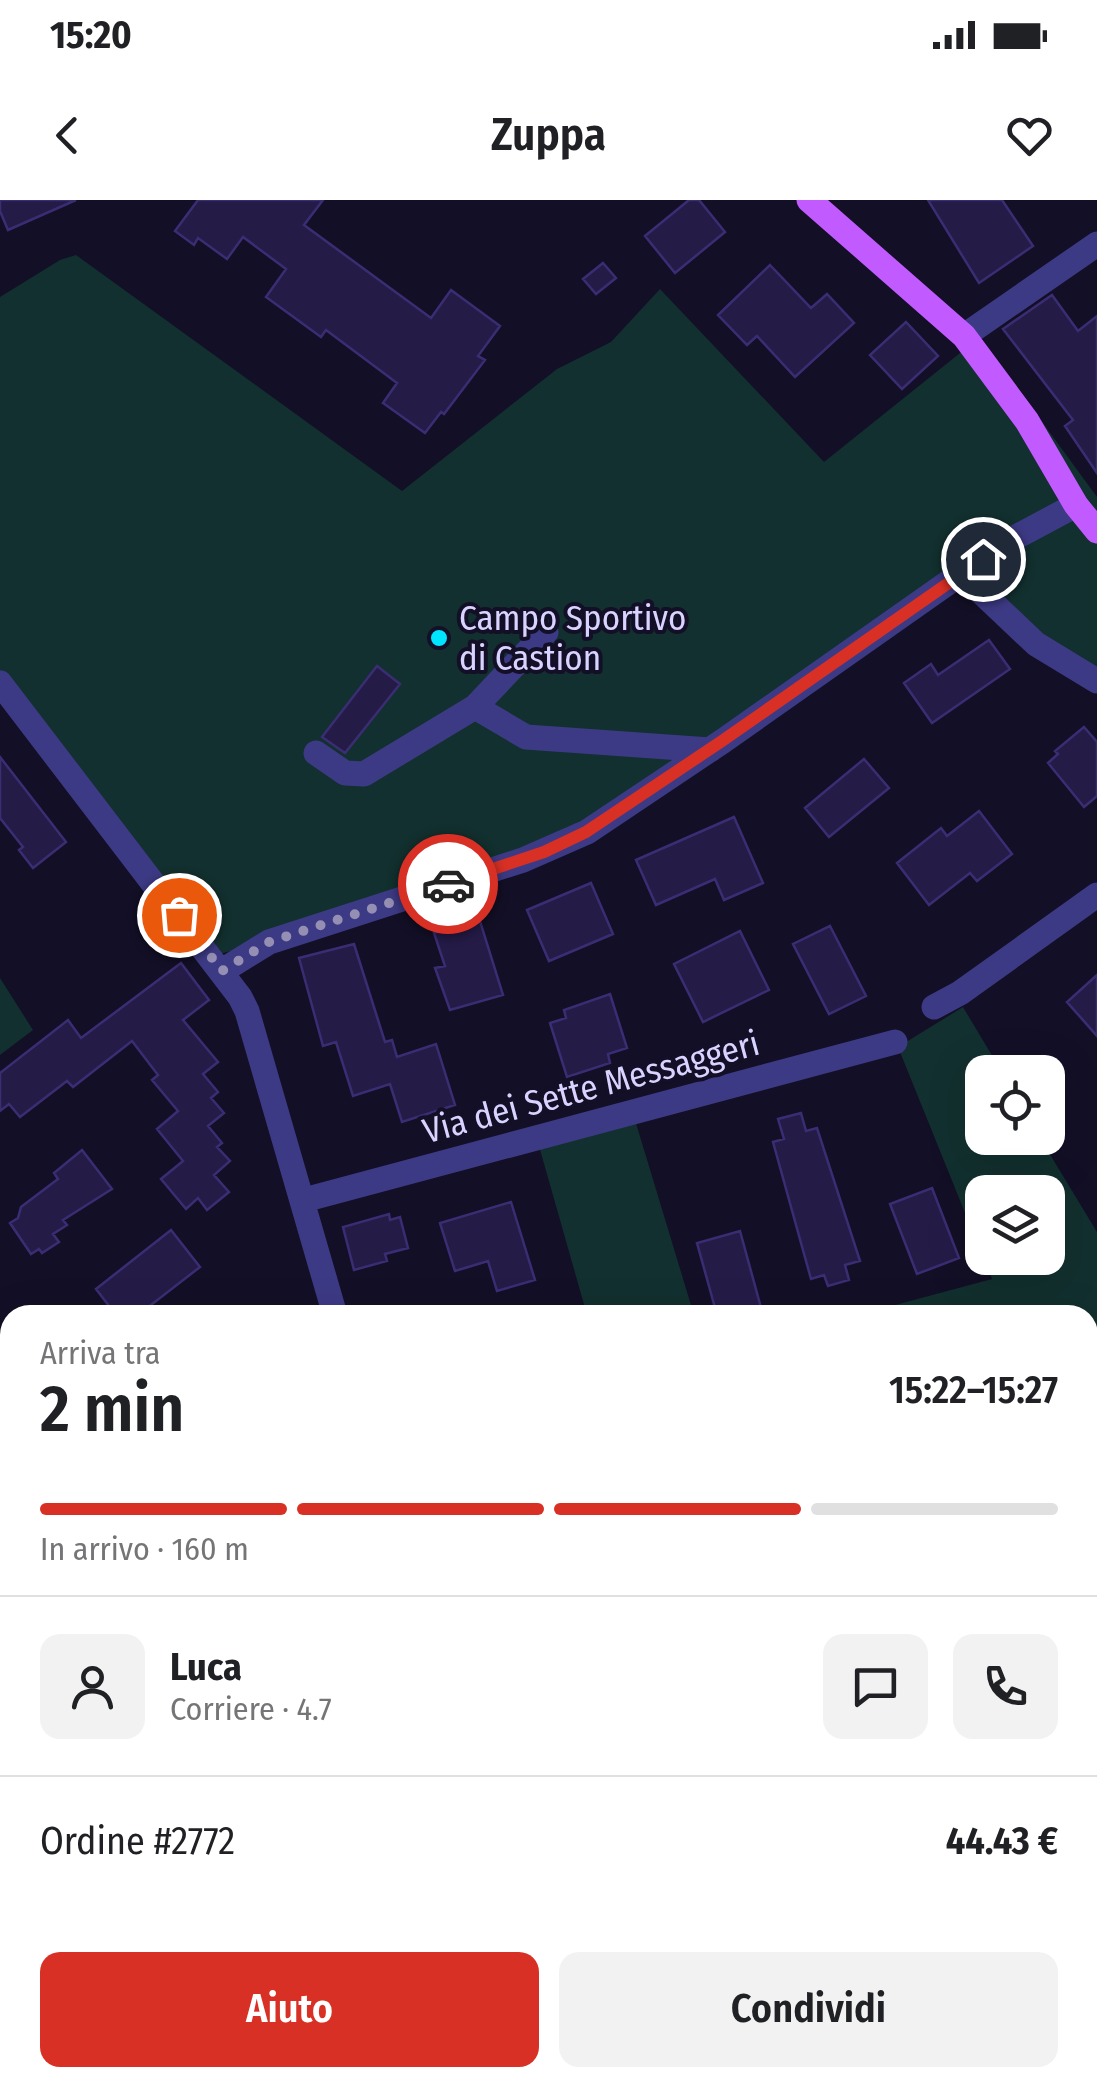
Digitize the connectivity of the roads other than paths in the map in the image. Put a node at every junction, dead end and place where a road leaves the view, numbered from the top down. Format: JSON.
{"nodes":[{"id":1,"x":809,"y":200,"type":"edge"},
{"id":2,"x":1097,"y":244,"type":"edge"},
{"id":3,"x":964,"y":336,"type":"junction"},
{"id":4,"x":1076,"y":505,"type":"junction"},
{"id":5,"x":1097,"y":531,"type":"edge"},
{"id":6,"x":962,"y":574,"type":"junction"},
{"id":7,"x":546,"y":632,"type":"dead end"},
{"id":8,"x":1097,"y":681,"type":"edge"},
{"id":9,"x":0,"y":683,"type":"edge"},
{"id":10,"x":475,"y":707,"type":"junction"},
{"id":11,"x":710,"y":750,"type":"junction"},
{"id":12,"x":316,"y":753,"type":"dead end"},
{"id":13,"x":1097,"y":895,"type":"edge"},
{"id":14,"x":222,"y":971,"type":"junction"},
{"id":15,"x":934,"y":1008,"type":"dead end"},
{"id":16,"x":895,"y":1042,"type":"dead end"},
{"id":17,"x":304,"y":1200,"type":"junction"},
{"id":18,"x":331,"y":1305,"type":"edge"}],
"edges":[{"from":1,"to":3,"type":"main road"},
{"from":2,"to":3,"type":"street"},
{"from":3,"to":4,"type":"main road"},
{"from":4,"to":5,"type":"main road"},
{"from":4,"to":6,"type":"street"},
{"from":6,"to":8,"type":"street"},
{"from":6,"to":11,"type":"street"},
{"from":7,"to":10,"type":"street"},
{"from":9,"to":14,"type":"street"},
{"from":10,"to":11,"type":"street"},
{"from":10,"to":12,"type":"street"},
{"from":11,"to":14,"type":"street"},
{"from":13,"to":15,"type":"street"},
{"from":14,"to":17,"type":"street"},
{"from":16,"to":17,"type":"street","name":"Via dei Sette Messaggeri"},
{"from":17,"to":18,"type":"street"}]}
